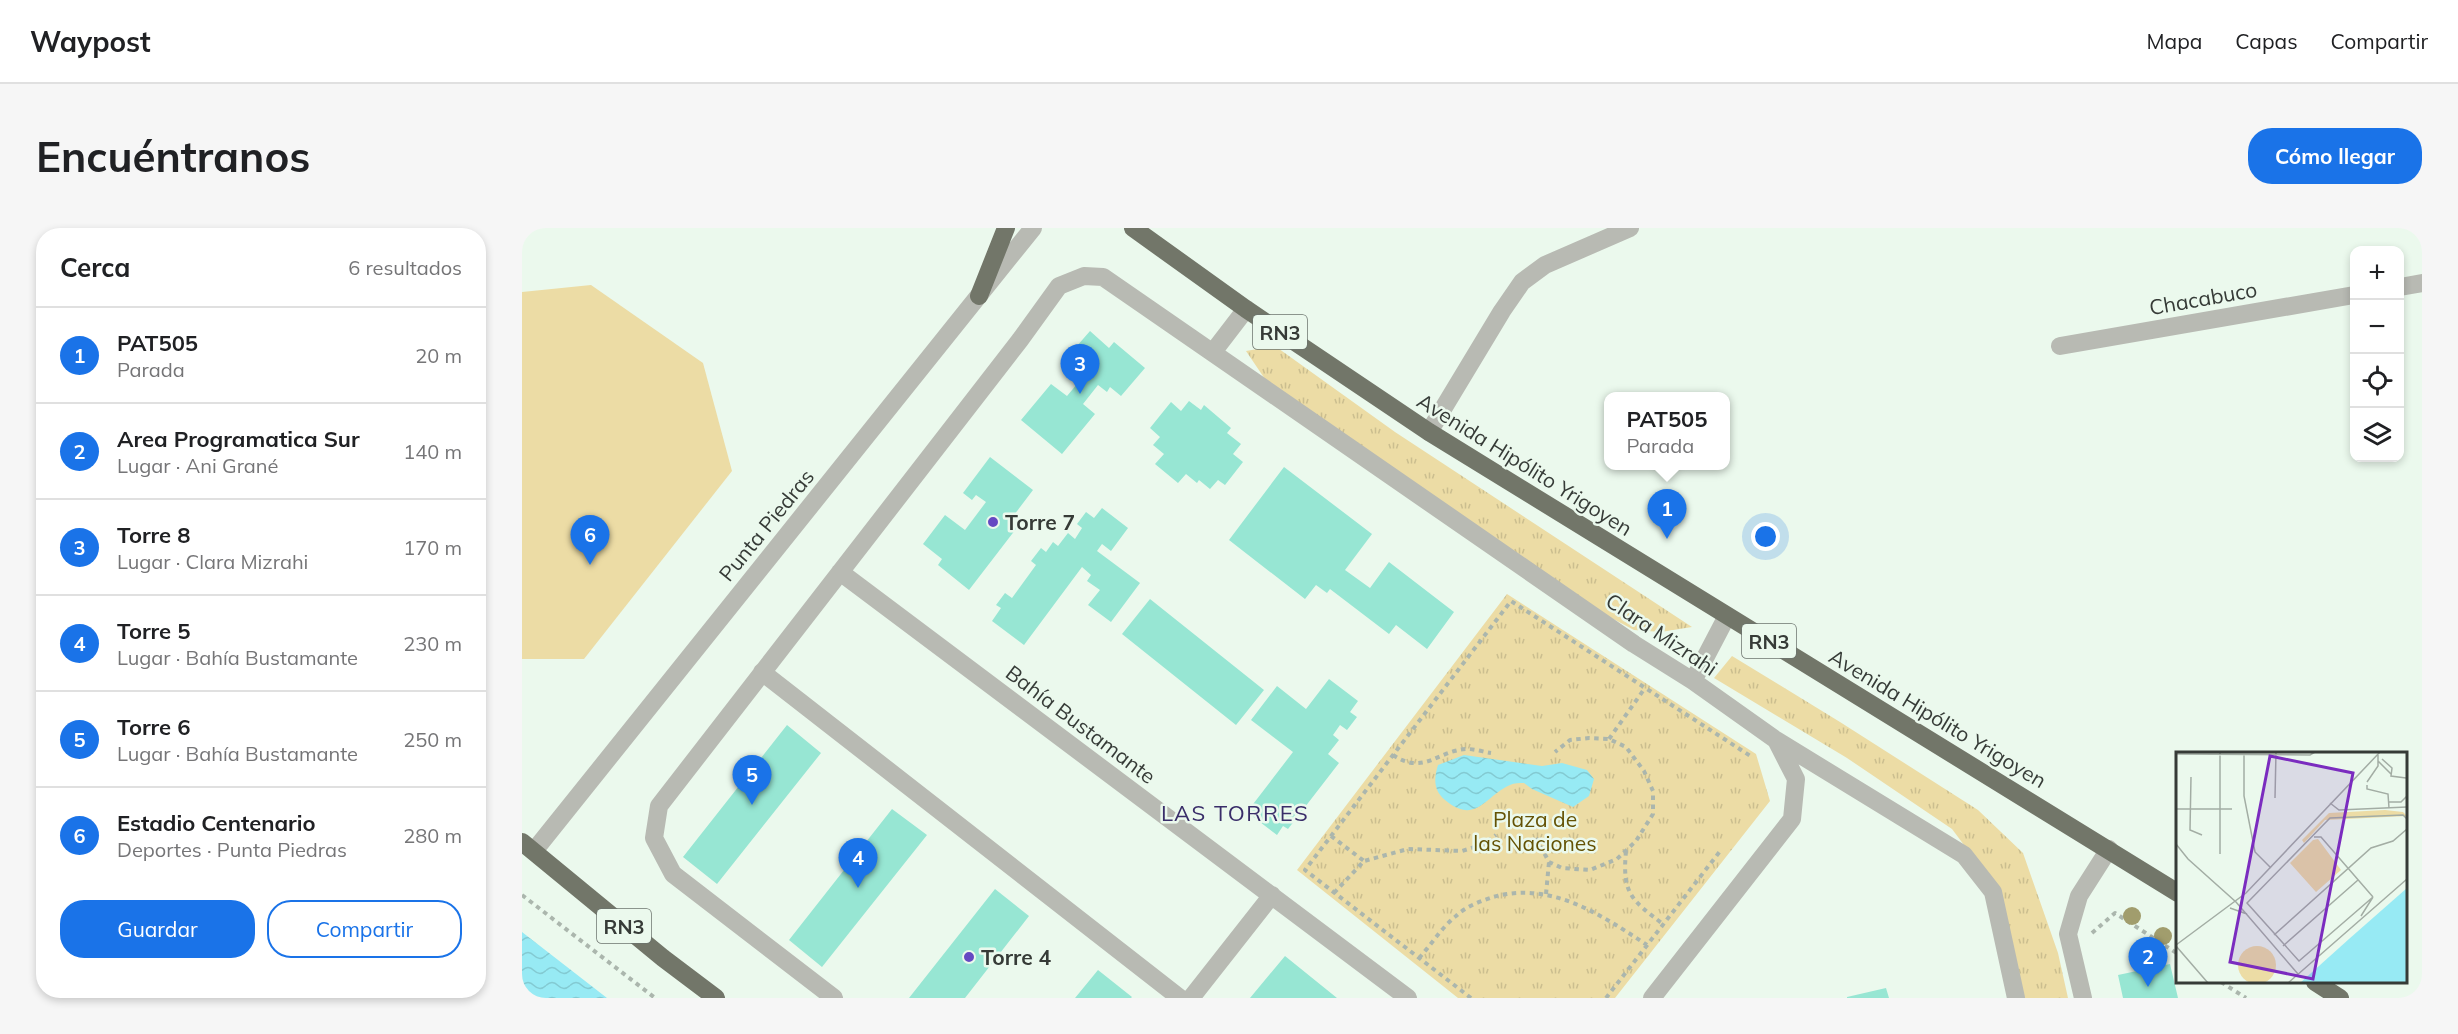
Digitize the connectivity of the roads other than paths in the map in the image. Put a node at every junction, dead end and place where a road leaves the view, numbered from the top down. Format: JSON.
{"nodes":[{"id":1,"x":1006,"y":228,"type":"edge"},
{"id":2,"x":1033,"y":228,"type":"edge"},
{"id":3,"x":1133,"y":228,"type":"edge"},
{"id":4,"x":1630,"y":228,"type":"edge"},
{"id":5,"x":2422,"y":283,"type":"edge"},
{"id":6,"x":2404,"y":286,"type":"edge"},
{"id":7,"x":979,"y":296,"type":"junction"},
{"id":8,"x":2350,"y":296,"type":"edge"},
{"id":9,"x":1246,"y":309,"type":"junction"},
{"id":10,"x":2060,"y":346,"type":"dead end"},
{"id":11,"x":1212,"y":352,"type":"junction"},
{"id":12,"x":1429,"y":432,"type":"junction"},
{"id":13,"x":840,"y":572,"type":"junction"},
{"id":14,"x":1727,"y":616,"type":"junction"},
{"id":15,"x":762,"y":672,"type":"junction"},
{"id":16,"x":1693,"y":681,"type":"junction"},
{"id":17,"x":1776,"y":740,"type":"junction"},
{"id":18,"x":528,"y":846,"type":"edge"},
{"id":19,"x":2109,"y":849,"type":"junction"},
{"id":20,"x":2176,"y":891,"type":"edge"},
{"id":21,"x":1272,"y":895,"type":"junction"},
{"id":22,"x":2318,"y":983,"type":"edge"},
{"id":23,"x":716,"y":998,"type":"edge"},
{"id":24,"x":834,"y":998,"type":"edge"},
{"id":25,"x":1180,"y":998,"type":"edge"},
{"id":26,"x":1191,"y":998,"type":"edge"},
{"id":27,"x":1408,"y":998,"type":"edge"},
{"id":28,"x":1652,"y":998,"type":"edge"},
{"id":29,"x":2016,"y":998,"type":"edge"},
{"id":30,"x":2083,"y":998,"type":"edge"},
{"id":31,"x":2340,"y":998,"type":"edge"}],
"edges":[{"from":1,"to":7,"type":"highway"},
{"from":2,"to":7,"type":"street","name":"Punta Piedras"},
{"from":3,"to":9,"type":"highway","name":"Avenida Hipólito Yrigoyen","number":"RN3"},
{"from":4,"to":12,"type":"street"},
{"from":5,"to":6,"type":"street"},
{"from":7,"to":18,"type":"street","name":"Punta Piedras"},
{"from":8,"to":10,"type":"street","name":"Chacabuco"},
{"from":9,"to":11,"type":"street"},
{"from":9,"to":12,"type":"highway","name":"Avenida Hipólito Yrigoyen","number":"RN3"},
{"from":11,"to":13,"type":"street","name":"Clara Mizrahi"},
{"from":11,"to":16,"type":"street","name":"Clara Mizrahi"},
{"from":12,"to":14,"type":"highway","name":"Avenida Hipólito Yrigoyen","number":"RN3"},
{"from":13,"to":15,"type":"street","name":"Clara Mizrahi"},
{"from":13,"to":21,"type":"street","name":"Bahía Bustamante"},
{"from":14,"to":16,"type":"street"},
{"from":14,"to":19,"type":"highway","name":"Avenida Hipólito Yrigoyen","number":"RN3"},
{"from":15,"to":24,"type":"street","name":"Clara Mizrahi"},
{"from":15,"to":25,"type":"street"},
{"from":16,"to":17,"type":"street","name":"Clara Mizrahi"},
{"from":17,"to":28,"type":"street"},
{"from":17,"to":29,"type":"street","name":"Clara Mizrahi"},
{"from":18,"to":23,"type":"highway","number":"RN3"},
{"from":19,"to":20,"type":"highway","name":"Avenida Hipólito Yrigoyen","number":"RN3"},
{"from":19,"to":30,"type":"street"},
{"from":21,"to":26,"type":"street"},
{"from":21,"to":27,"type":"street","name":"Bahía Bustamante"},
{"from":22,"to":31,"type":"highway"}]}
